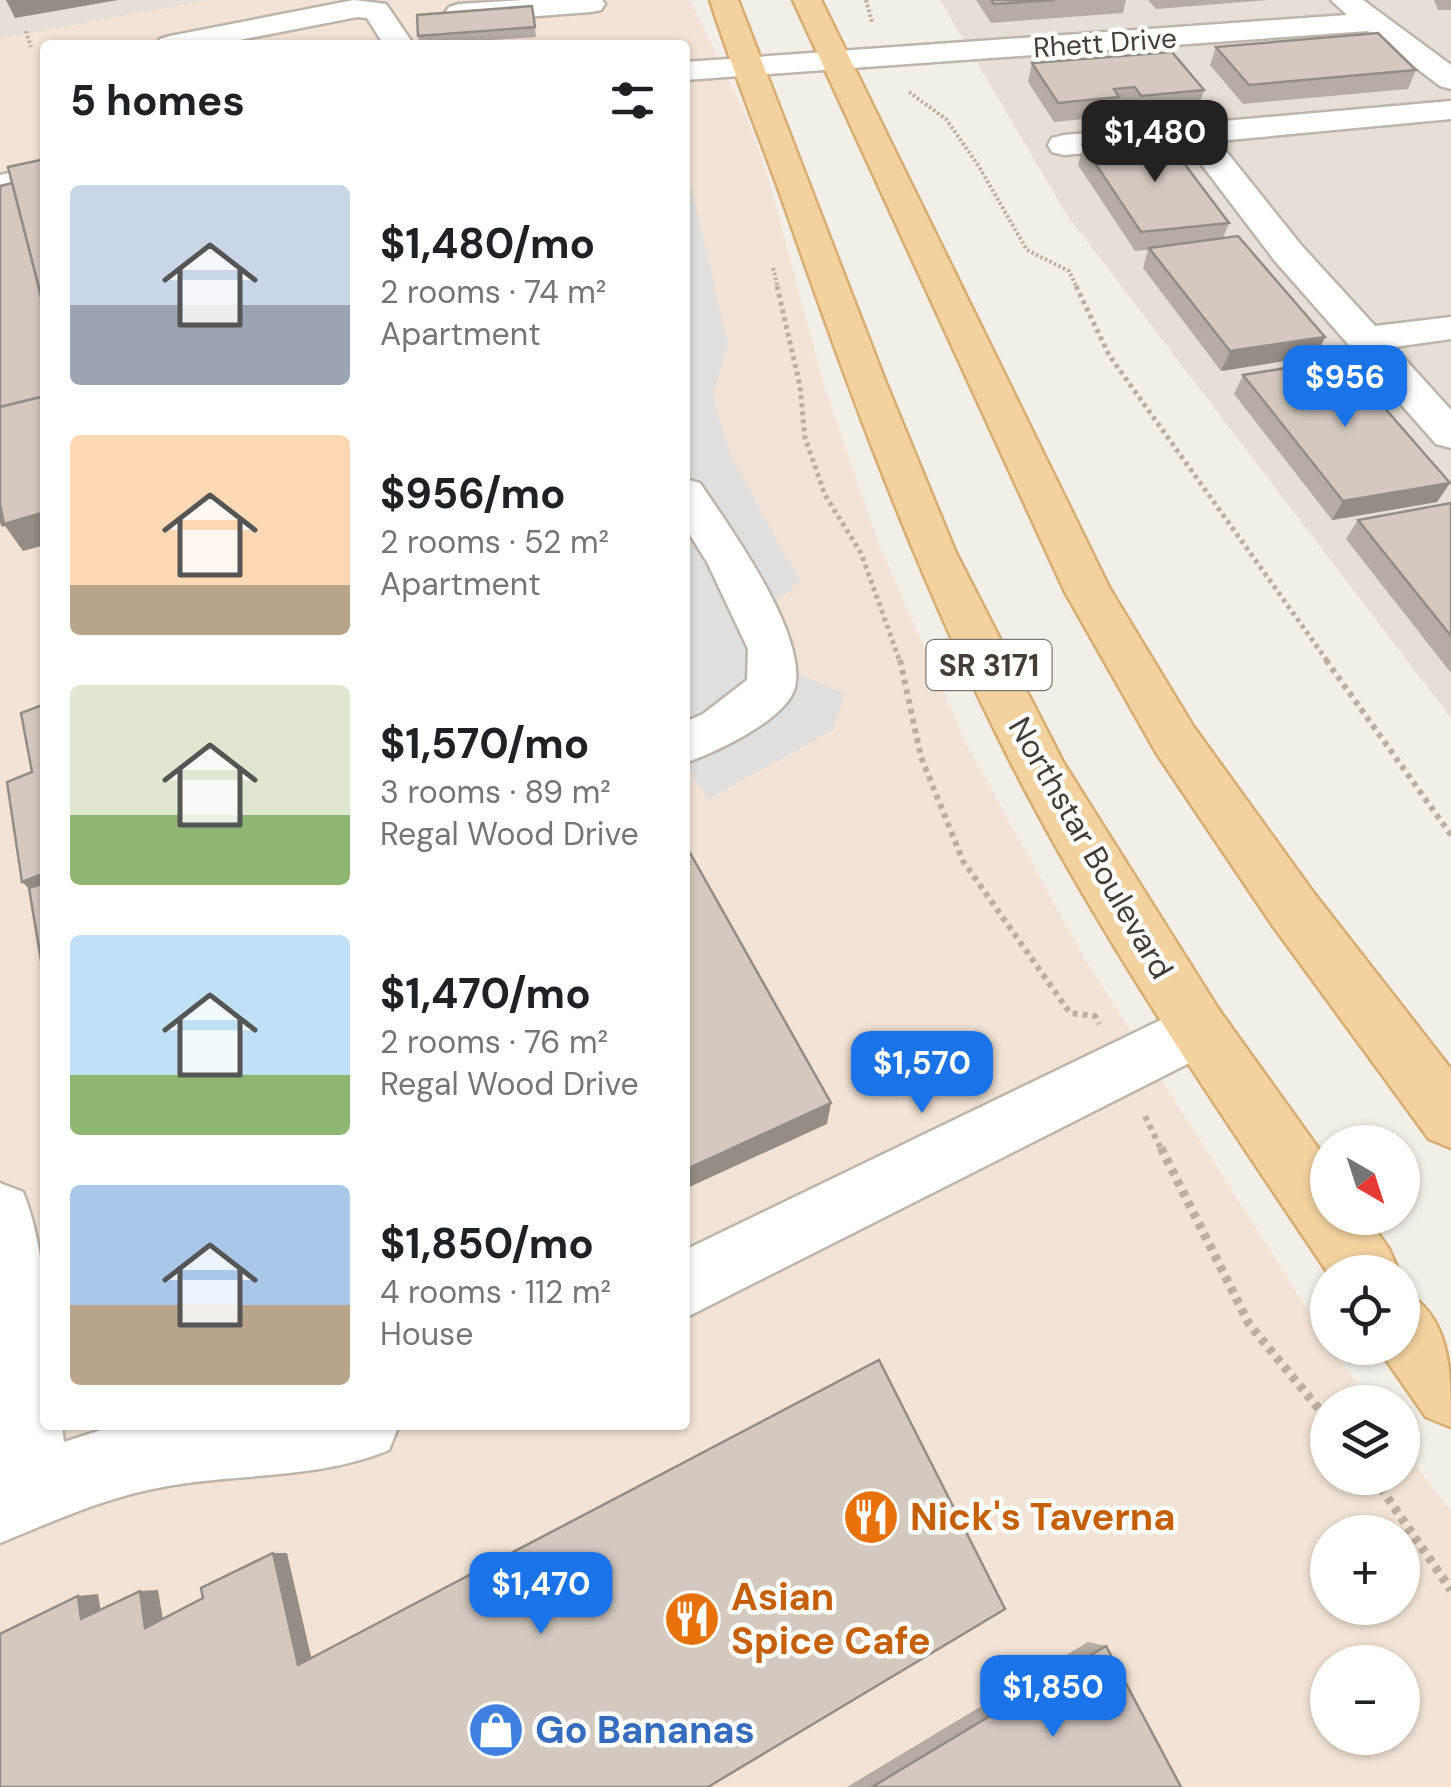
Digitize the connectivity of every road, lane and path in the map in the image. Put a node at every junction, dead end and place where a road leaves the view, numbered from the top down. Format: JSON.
{"nodes":[{"id":1,"x":724,"y":0,"type":"edge"},
{"id":2,"x":807,"y":0,"type":"edge"},
{"id":3,"x":866,"y":0,"type":"edge"},
{"id":4,"x":1345,"y":0,"type":"edge"},
{"id":5,"x":591,"y":2,"type":"edge"},
{"id":6,"x":397,"y":20,"type":"edge"},
{"id":7,"x":1373,"y":22,"type":"junction"},
{"id":8,"x":26,"y":31,"type":"dead end"},
{"id":9,"x":591,"y":34,"type":"dead end"},
{"id":10,"x":195,"y":40,"type":"edge"},
{"id":11,"x":31,"y":47,"type":"dead end"},
{"id":12,"x":858,"y":61,"type":"junction"},
{"id":13,"x":746,"y":67,"type":"junction"},
{"id":14,"x":690,"y":71,"type":"edge"},
{"id":15,"x":1451,"y":80,"type":"edge"},
{"id":16,"x":1451,"y":110,"type":"edge"},
{"id":17,"x":1194,"y":133,"type":"junction"},
{"id":18,"x":1064,"y":145,"type":"dead end"},
{"id":19,"x":40,"y":177,"type":"edge"},
{"id":20,"x":0,"y":185,"type":"edge"},
{"id":21,"x":772,"y":264,"type":"dead end"},
{"id":22,"x":1451,"y":328,"type":"edge"},
{"id":23,"x":1366,"y":339,"type":"junction"},
{"id":24,"x":1451,"y":435,"type":"edge"},
{"id":25,"x":690,"y":501,"type":"edge"},
{"id":26,"x":690,"y":741,"type":"edge"},
{"id":27,"x":1451,"y":835,"type":"edge"},
{"id":28,"x":1198,"y":1029,"type":"junction"},
{"id":29,"x":1121,"y":1066,"type":"junction"},
{"id":30,"x":1451,"y":1118,"type":"edge"},
{"id":31,"x":0,"y":1216,"type":"edge"},
{"id":32,"x":1354,"y":1255,"type":"edge"},
{"id":33,"x":690,"y":1282,"type":"edge"},
{"id":34,"x":1420,"y":1349,"type":"edge"},
{"id":35,"x":1451,"y":1392,"type":"edge"},
{"id":36,"x":1310,"y":1398,"type":"edge"},
{"id":37,"x":338,"y":1430,"type":"edge"},
{"id":38,"x":1386,"y":1495,"type":"edge"},
{"id":39,"x":17,"y":1497,"type":"edge"},
{"id":40,"x":1451,"y":1590,"type":"edge"}],
"edges":[{"from":1,"to":13,"type":"main road","name":"Northstar Boulevard","number":"SR 3171"},
{"from":2,"to":12,"type":"main road"},
{"from":3,"to":12,"type":"path"},
{"from":4,"to":7,"type":"street"},
{"from":5,"to":6,"type":"street"},
{"from":5,"to":9,"type":"street"},
{"from":6,"to":10,"type":"street"},
{"from":7,"to":12,"type":"street","name":"Rhett Drive"},
{"from":7,"to":15,"type":"street"},
{"from":8,"to":11,"type":"path"},
{"from":12,"to":13,"type":"street","name":"Rhett Drive"},
{"from":12,"to":27,"type":"path"},
{"from":12,"to":30,"type":"main road"},
{"from":13,"to":14,"type":"street","name":"Rhett Drive"},
{"from":13,"to":28,"type":"main road","name":"Northstar Boulevard","number":"SR 3171"},
{"from":16,"to":17,"type":"street"},
{"from":17,"to":18,"type":"street"},
{"from":17,"to":23,"type":"street"},
{"from":19,"to":20,"type":"street"},
{"from":21,"to":29,"type":"path"},
{"from":22,"to":23,"type":"street"},
{"from":23,"to":24,"type":"street"},
{"from":25,"to":26,"type":"street"},
{"from":28,"to":29,"type":"street"},
{"from":28,"to":32,"type":"main road","name":"Northstar Boulevard","number":"SR 3171"},
{"from":29,"to":33,"type":"street"},
{"from":29,"to":36,"type":"path"},
{"from":31,"to":39,"type":"street"},
{"from":34,"to":35,"type":"main road"},
{"from":37,"to":39,"type":"street"},
{"from":38,"to":40,"type":"path"}]}
